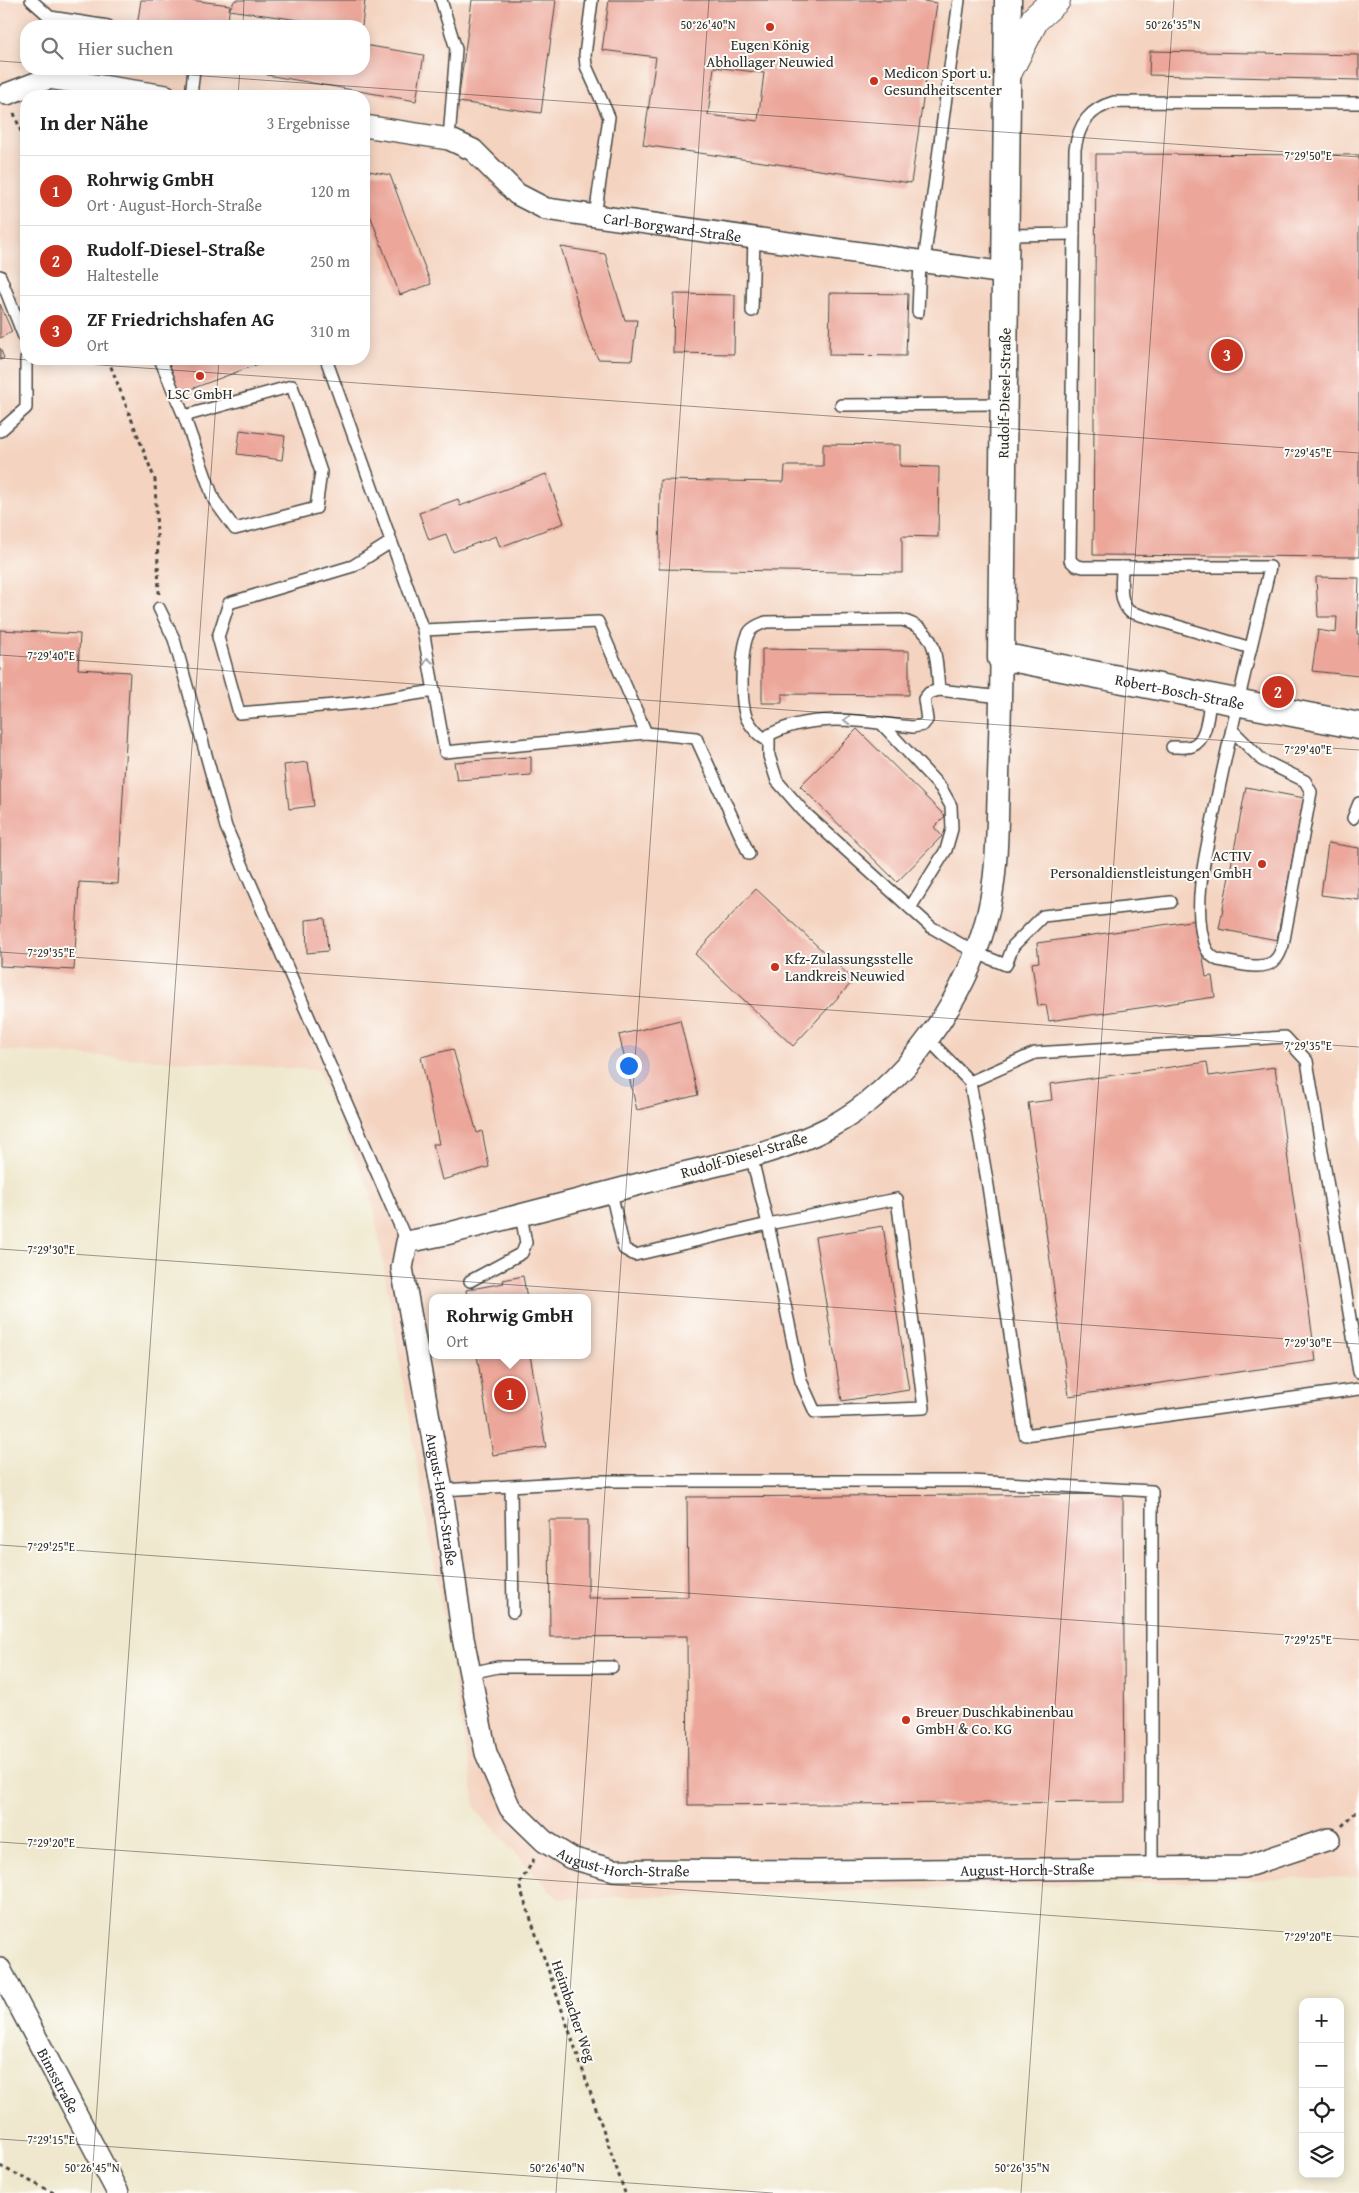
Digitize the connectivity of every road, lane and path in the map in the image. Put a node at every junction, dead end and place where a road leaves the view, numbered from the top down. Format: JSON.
{"nodes":[{"id":1,"x":31,"y":0,"type":"edge"},
{"id":2,"x":441,"y":0,"type":"edge"},
{"id":3,"x":592,"y":0,"type":"edge"},
{"id":4,"x":959,"y":0,"type":"edge"},
{"id":5,"x":1008,"y":0,"type":"edge"},
{"id":6,"x":1056,"y":0,"type":"edge"},
{"id":7,"x":69,"y":20,"type":"edge"},
{"id":8,"x":1008,"y":72,"type":"junction"},
{"id":9,"x":193,"y":75,"type":"edge"},
{"id":10,"x":104,"y":90,"type":"edge"},
{"id":11,"x":192,"y":90,"type":"edge"},
{"id":12,"x":3,"y":96,"type":"edge"},
{"id":13,"x":1359,"y":103,"type":"edge"},
{"id":14,"x":370,"y":127,"type":"edge"},
{"id":15,"x":20,"y":132,"type":"edge"},
{"id":16,"x":449,"y":139,"type":"junction"},
{"id":17,"x":595,"y":217,"type":"junction"},
{"id":18,"x":1074,"y":234,"type":"junction"},
{"id":19,"x":1006,"y":235,"type":"junction"},
{"id":20,"x":754,"y":239,"type":"junction"},
{"id":21,"x":922,"y":261,"type":"junction"},
{"id":22,"x":1005,"y":273,"type":"junction"},
{"id":23,"x":0,"y":276,"type":"edge"},
{"id":24,"x":752,"y":311,"type":"dead end"},
{"id":25,"x":918,"y":312,"type":"dead end"},
{"id":26,"x":20,"y":327,"type":"edge"},
{"id":27,"x":26,"y":365,"type":"edge"},
{"id":28,"x":110,"y":365,"type":"edge"},
{"id":29,"x":163,"y":365,"type":"edge"},
{"id":30,"x":328,"y":365,"type":"edge"},
{"id":31,"x":1004,"y":404,"type":"junction"},
{"id":32,"x":841,"y":405,"type":"dead end"},
{"id":33,"x":184,"y":416,"type":"junction"},
{"id":34,"x":0,"y":431,"type":"edge"},
{"id":35,"x":391,"y":542,"type":"junction"},
{"id":36,"x":1122,"y":567,"type":"junction"},
{"id":37,"x":159,"y":608,"type":"joint"},
{"id":38,"x":423,"y":630,"type":"junction"},
{"id":39,"x":1251,"y":648,"type":"junction"},
{"id":40,"x":1001,"y":658,"type":"junction"},
{"id":41,"x":938,"y":690,"type":"junction"},
{"id":42,"x":434,"y":691,"type":"junction"},
{"id":43,"x":1211,"y":695,"type":"junction"},
{"id":44,"x":1001,"y":697,"type":"junction"},
{"id":45,"x":1239,"y":701,"type":"junction"},
{"id":46,"x":881,"y":723,"type":"junction"},
{"id":47,"x":1359,"y":726,"type":"edge"},
{"id":48,"x":1232,"y":730,"type":"junction"},
{"id":49,"x":646,"y":733,"type":"junction"},
{"id":50,"x":768,"y":741,"type":"junction"},
{"id":51,"x":1172,"y":747,"type":"dead end"},
{"id":52,"x":1359,"y":803,"type":"edge"},
{"id":53,"x":1353,"y":818,"type":"dead end"},
{"id":54,"x":749,"y":854,"type":"dead end"},
{"id":55,"x":1171,"y":902,"type":"dead end"},
{"id":56,"x":910,"y":908,"type":"junction"},
{"id":57,"x":976,"y":953,"type":"junction"},
{"id":58,"x":928,"y":1039,"type":"junction"},
{"id":59,"x":970,"y":1082,"type":"junction"},
{"id":60,"x":751,"y":1155,"type":"junction"},
{"id":61,"x":611,"y":1192,"type":"junction"},
{"id":62,"x":521,"y":1215,"type":"junction"},
{"id":63,"x":768,"y":1224,"type":"junction"},
{"id":64,"x":407,"y":1242,"type":"junction"},
{"id":65,"x":470,"y":1281,"type":"dead end"},
{"id":66,"x":1359,"y":1372,"type":"edge"},
{"id":67,"x":1359,"y":1389,"type":"edge"},
{"id":68,"x":511,"y":1488,"type":"junction"},
{"id":69,"x":442,"y":1490,"type":"junction"},
{"id":70,"x":513,"y":1612,"type":"dead end"},
{"id":71,"x":612,"y":1667,"type":"dead end"},
{"id":72,"x":470,"y":1673,"type":"junction"},
{"id":73,"x":1329,"y":1839,"type":"dead end"},
{"id":74,"x":544,"y":1841,"type":"junction"},
{"id":75,"x":1152,"y":1868,"type":"junction"},
{"id":76,"x":0,"y":1969,"type":"edge"},
{"id":77,"x":0,"y":2166,"type":"edge"},
{"id":78,"x":54,"y":2193,"type":"edge"},
{"id":79,"x":118,"y":2193,"type":"edge"},
{"id":80,"x":625,"y":2193,"type":"edge"}],
"edges":[{"from":1,"to":7,"type":"lane"},
{"from":2,"to":16,"type":"lane"},
{"from":3,"to":17,"type":"lane"},
{"from":4,"to":21,"type":"lane"},
{"from":5,"to":8,"type":"street","name":"Rudolf-Diesel-Straße"},
{"from":6,"to":8,"type":"highway"},
{"from":8,"to":19,"type":"street","name":"Rudolf-Diesel-Straße"},
{"from":9,"to":11,"type":"lane"},
{"from":10,"to":12,"type":"street"},
{"from":12,"to":15,"type":"path"},
{"from":13,"to":18,"type":"lane"},
{"from":14,"to":16,"type":"street","name":"Carl-Borgward-Straße"},
{"from":16,"to":17,"type":"street","name":"Carl-Borgward-Straße"},
{"from":17,"to":20,"type":"street","name":"Carl-Borgward-Straße"},
{"from":18,"to":19,"type":"lane"},
{"from":18,"to":36,"type":"lane"},
{"from":19,"to":22,"type":"street","name":"Rudolf-Diesel-Straße"},
{"from":20,"to":21,"type":"street","name":"Carl-Borgward-Straße"},
{"from":20,"to":24,"type":"lane"},
{"from":21,"to":22,"type":"street","name":"Carl-Borgward-Straße"},
{"from":21,"to":25,"type":"lane"},
{"from":22,"to":31,"type":"street","name":"Rudolf-Diesel-Straße"},
{"from":23,"to":26,"type":"lane"},
{"from":27,"to":34,"type":"lane"},
{"from":28,"to":37,"type":"path"},
{"from":29,"to":33,"type":"lane"},
{"from":30,"to":35,"type":"lane"},
{"from":31,"to":32,"type":"lane"},
{"from":31,"to":40,"type":"street","name":"Rudolf-Diesel-Straße"},
{"from":33,"to":33,"type":"lane"},
{"from":35,"to":38,"type":"lane"},
{"from":35,"to":42,"type":"lane"},
{"from":36,"to":39,"type":"lane"},
{"from":36,"to":39,"type":"lane"},
{"from":37,"to":64,"type":"lane"},
{"from":42,"to":38,"type":"lane","one_way":true},
{"from":38,"to":49,"type":"lane"},
{"from":39,"to":45,"type":"lane"},
{"from":40,"to":43,"type":"street","name":"Robert-Bosch-Straße"},
{"from":40,"to":44,"type":"street","name":"Rudolf-Diesel-Straße"},
{"from":41,"to":44,"type":"lane"},
{"from":41,"to":46,"type":"lane"},
{"from":41,"to":50,"type":"lane"},
{"from":42,"to":49,"type":"lane"},
{"from":43,"to":45,"type":"street","name":"Robert-Bosch-Straße"},
{"from":43,"to":51,"type":"lane"},
{"from":44,"to":57,"type":"street","name":"Rudolf-Diesel-Straße"},
{"from":45,"to":47,"type":"street","name":"Robert-Bosch-Straße"},
{"from":45,"to":48,"type":"lane"},
{"from":46,"to":50,"type":"lane","one_way":true},
{"from":46,"to":56,"type":"lane"},
{"from":48,"to":48,"type":"lane"},
{"from":49,"to":54,"type":"lane"},
{"from":50,"to":56,"type":"lane"},
{"from":52,"to":53,"type":"lane"},
{"from":55,"to":57,"type":"lane"},
{"from":56,"to":57,"type":"lane"},
{"from":57,"to":58,"type":"street","name":"Rudolf-Diesel-Straße"},
{"from":58,"to":59,"type":"lane"},
{"from":58,"to":60,"type":"street","name":"Rudolf-Diesel-Straße"},
{"from":59,"to":66,"type":"lane"},
{"from":59,"to":67,"type":"lane"},
{"from":60,"to":61,"type":"street","name":"Rudolf-Diesel-Straße"},
{"from":60,"to":63,"type":"lane"},
{"from":61,"to":62,"type":"street","name":"Rudolf-Diesel-Straße"},
{"from":61,"to":63,"type":"lane"},
{"from":62,"to":64,"type":"street","name":"Rudolf-Diesel-Straße"},
{"from":62,"to":65,"type":"lane"},
{"from":63,"to":63,"type":"lane"},
{"from":64,"to":69,"type":"street","name":"August-Horch-Straße"},
{"from":68,"to":69,"type":"lane"},
{"from":68,"to":70,"type":"lane"},
{"from":68,"to":75,"type":"lane"},
{"from":69,"to":72,"type":"street","name":"August-Horch-Straße"},
{"from":71,"to":72,"type":"lane"},
{"from":72,"to":74,"type":"street","name":"August-Horch-Straße"},
{"from":73,"to":75,"type":"street","name":"August-Horch-Straße"},
{"from":74,"to":75,"type":"street","name":"August-Horch-Straße"},
{"from":74,"to":80,"type":"path","name":"Heimbacher Weg"},
{"from":76,"to":79,"type":"street","name":"Bimsstraße"},
{"from":77,"to":78,"type":"path"}]}
